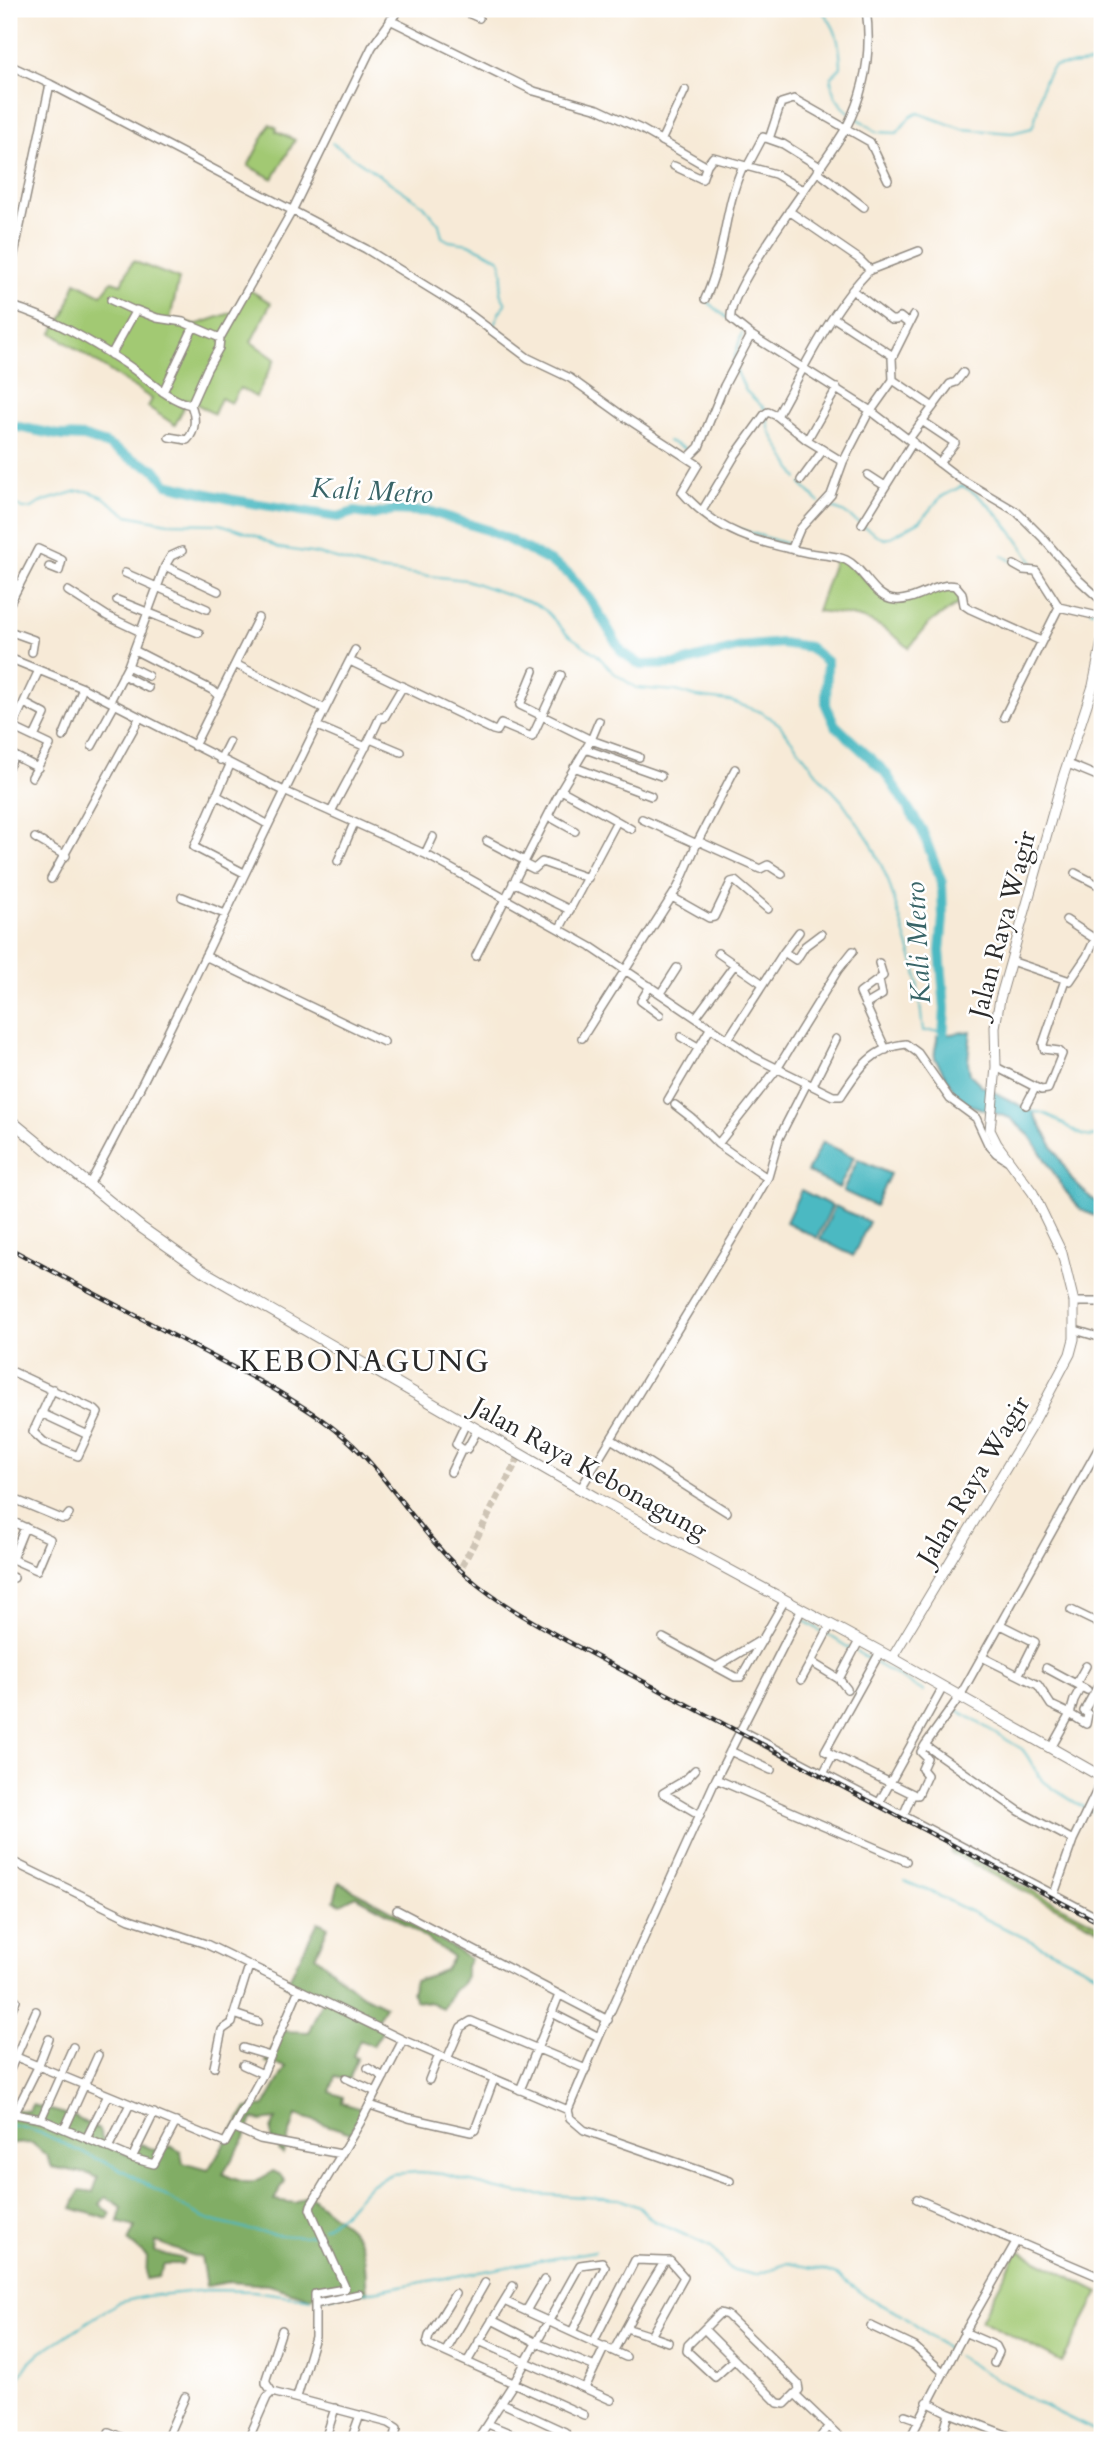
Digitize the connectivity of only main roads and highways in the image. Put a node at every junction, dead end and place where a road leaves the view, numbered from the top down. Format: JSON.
{"nodes":[{"id":1,"x":1102,"y":641,"type":"edge"},
{"id":2,"x":1101,"y":654,"type":"edge"},
{"id":3,"x":9,"y":1119,"type":"edge"},
{"id":4,"x":892,"y":1658,"type":"junction"},
{"id":5,"x":1102,"y":1779,"type":"edge"}],
"edges":[{"from":1,"to":2,"type":"main road","name":"Jalan Raya Wagir"},
{"from":2,"to":4,"type":"main road","name":"Jalan Raya Wagir"},
{"from":3,"to":4,"type":"highway","name":"Jalan Raya Kebonagung"},
{"from":4,"to":5,"type":"highway","name":"Jalan Raya Kebonagung"}]}
